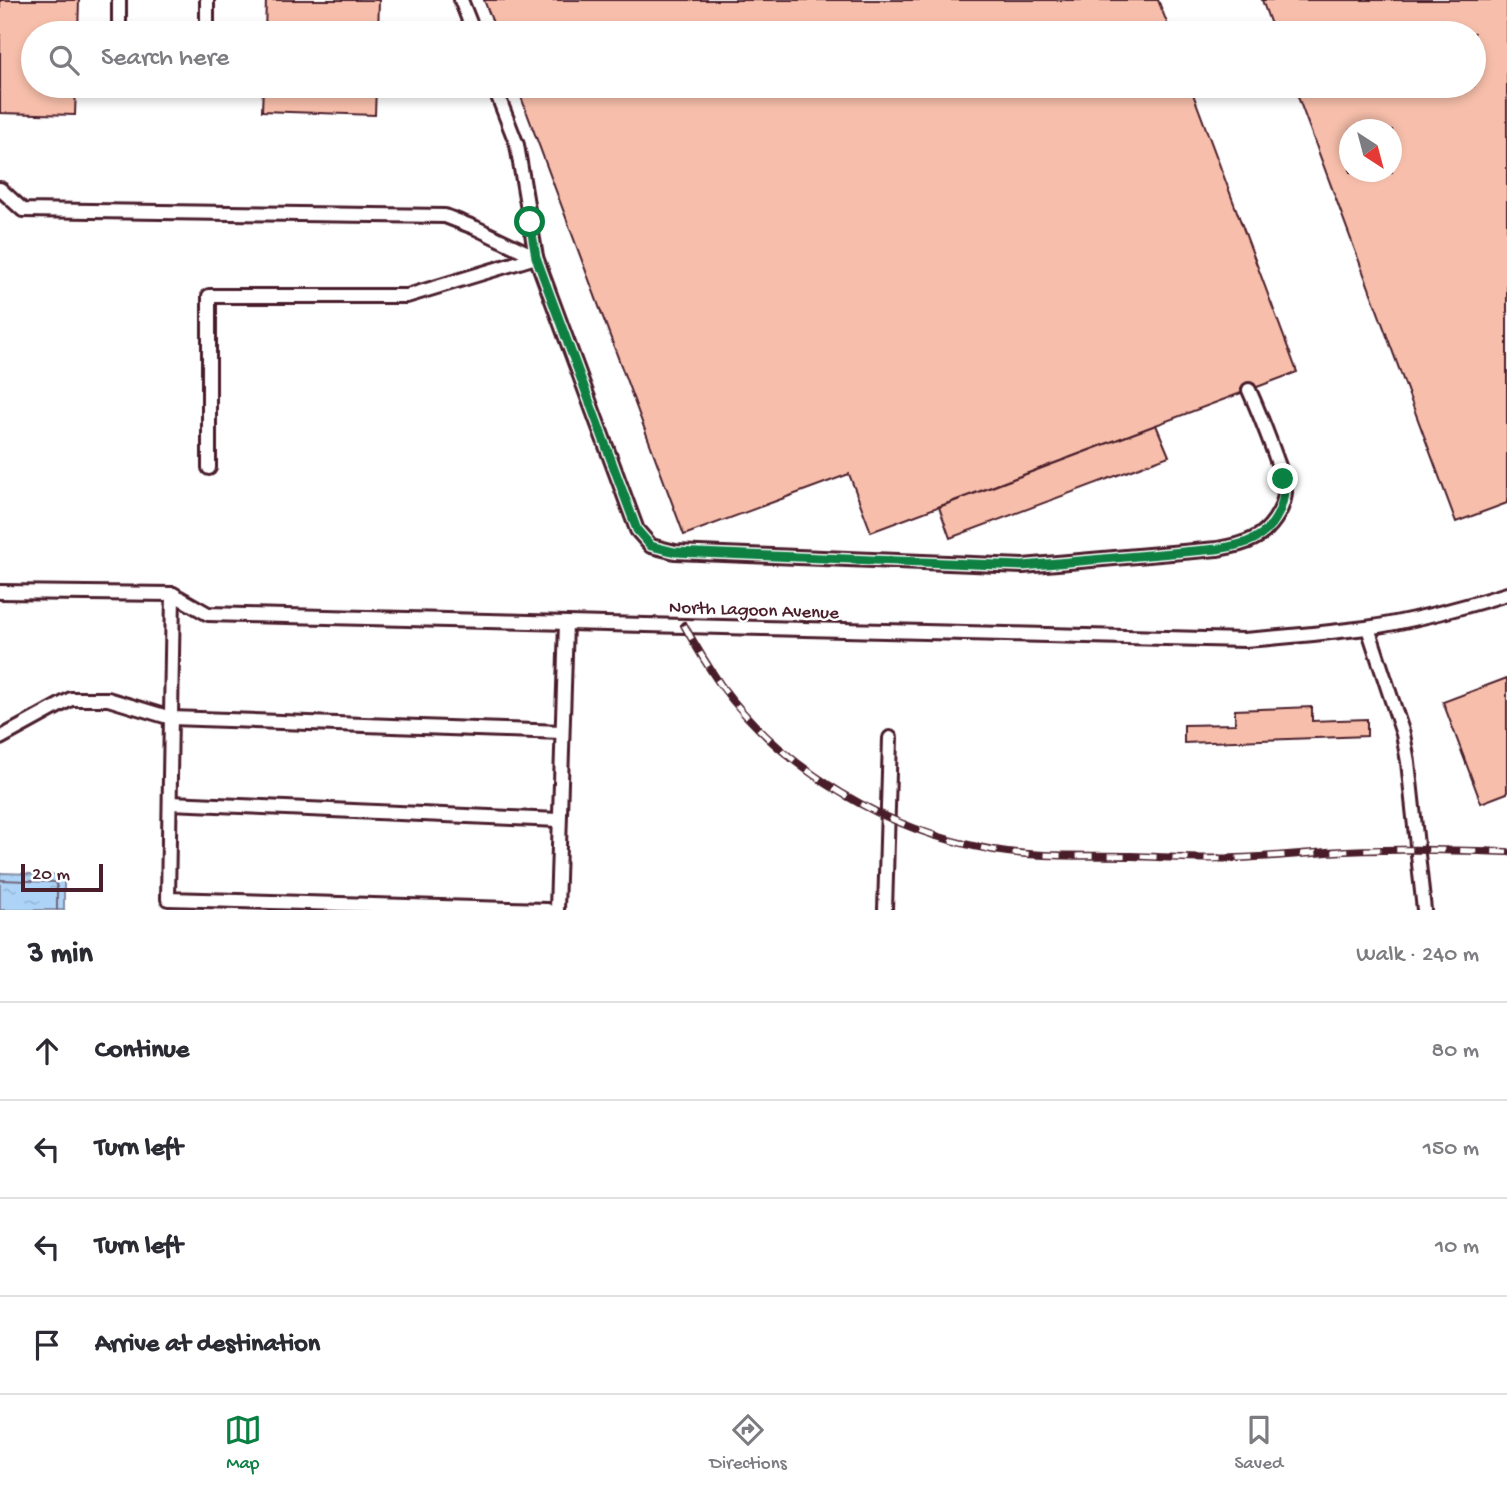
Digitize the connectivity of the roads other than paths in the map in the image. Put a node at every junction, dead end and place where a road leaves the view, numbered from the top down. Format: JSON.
{"nodes":[{"id":1,"x":119,"y":0,"type":"edge"},
{"id":2,"x":207,"y":0,"type":"edge"},
{"id":3,"x":461,"y":0,"type":"edge"},
{"id":4,"x":119,"y":21,"type":"edge"},
{"id":5,"x":207,"y":21,"type":"edge"},
{"id":6,"x":469,"y":21,"type":"edge"},
{"id":7,"x":499,"y":98,"type":"edge"},
{"id":8,"x":0,"y":189,"type":"edge"},
{"id":9,"x":536,"y":257,"type":"junction"},
{"id":10,"x":1249,"y":390,"type":"dead end"},
{"id":11,"x":209,"y":468,"type":"dead end"},
{"id":12,"x":0,"y":592,"type":"edge"},
{"id":13,"x":173,"y":594,"type":"junction"},
{"id":14,"x":1507,"y":594,"type":"edge"},
{"id":15,"x":566,"y":623,"type":"junction"},
{"id":16,"x":1368,"y":628,"type":"junction"},
{"id":17,"x":171,"y":718,"type":"junction"},
{"id":18,"x":562,"y":733,"type":"junction"},
{"id":19,"x":0,"y":738,"type":"edge"},
{"id":20,"x":890,"y":738,"type":"dead end"},
{"id":21,"x":170,"y":803,"type":"junction"},
{"id":22,"x":559,"y":820,"type":"junction"},
{"id":23,"x":547,"y":910,"type":"edge"},
{"id":24,"x":556,"y":910,"type":"edge"},
{"id":25,"x":885,"y":910,"type":"edge"},
{"id":26,"x":1424,"y":910,"type":"edge"}],
"edges":[{"from":1,"to":4,"type":"lane"},
{"from":2,"to":5,"type":"lane"},
{"from":3,"to":6,"type":"lane"},
{"from":7,"to":9,"type":"lane"},
{"from":8,"to":9,"type":"lane"},
{"from":9,"to":10,"type":"lane"},
{"from":9,"to":11,"type":"lane"},
{"from":12,"to":13,"type":"lane","name":"North Lagoon Avenue"},
{"from":13,"to":15,"type":"lane","name":"North Lagoon Avenue"},
{"from":13,"to":17,"type":"lane"},
{"from":14,"to":16,"type":"lane","name":"North Lagoon Avenue"},
{"from":15,"to":16,"type":"lane","name":"North Lagoon Avenue"},
{"from":15,"to":18,"type":"lane"},
{"from":16,"to":26,"type":"lane"},
{"from":17,"to":18,"type":"lane"},
{"from":17,"to":19,"type":"lane"},
{"from":17,"to":21,"type":"lane"},
{"from":18,"to":22,"type":"lane"},
{"from":20,"to":25,"type":"lane"},
{"from":21,"to":22,"type":"lane"},
{"from":21,"to":23,"type":"lane"},
{"from":22,"to":24,"type":"lane"}]}
